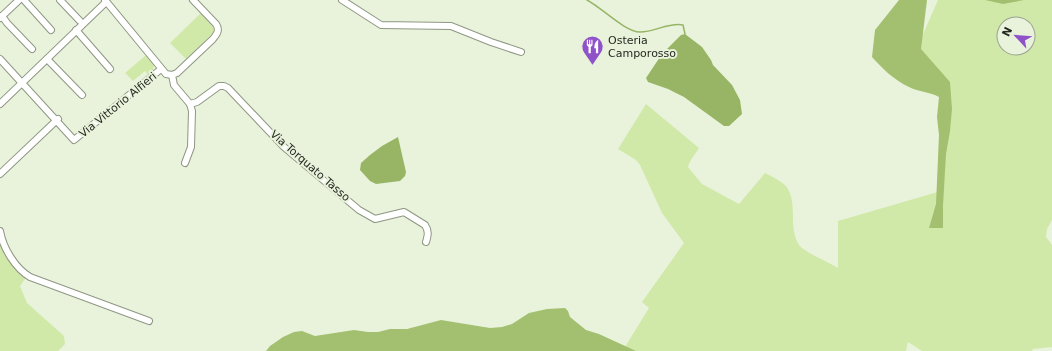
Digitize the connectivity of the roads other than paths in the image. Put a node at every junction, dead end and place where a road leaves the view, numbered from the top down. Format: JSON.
{"nodes":[{"id":1,"x":19,"y":0,"type":"edge"},
{"id":2,"x":60,"y":0,"type":"edge"},
{"id":3,"x":193,"y":0,"type":"edge"},
{"id":4,"x":342,"y":0,"type":"edge"},
{"id":5,"x":106,"y":1,"type":"edge"},
{"id":6,"x":1,"y":17,"type":"edge"},
{"id":7,"x":80,"y":21,"type":"dead end"},
{"id":8,"x":51,"y":30,"type":"dead end"},
{"id":9,"x":76,"y":30,"type":"junction"},
{"id":10,"x":32,"y":50,"type":"dead end"},
{"id":11,"x":521,"y":52,"type":"dead end"},
{"id":12,"x":0,"y":59,"type":"edge"},
{"id":13,"x":47,"y":59,"type":"junction"},
{"id":14,"x":110,"y":68,"type":"dead end"},
{"id":15,"x":161,"y":69,"type":"junction"},
{"id":16,"x":172,"y":75,"type":"junction"},
{"id":17,"x":22,"y":83,"type":"junction"},
{"id":18,"x":82,"y":96,"type":"dead end"},
{"id":19,"x":0,"y":104,"type":"edge"},
{"id":20,"x":190,"y":104,"type":"junction"},
{"id":21,"x":57,"y":119,"type":"junction"},
{"id":22,"x":185,"y":163,"type":"dead end"},
{"id":23,"x":0,"y":174,"type":"edge"},
{"id":24,"x":0,"y":232,"type":"edge"},
{"id":25,"x":426,"y":242,"type":"dead end"},
{"id":26,"x":149,"y":321,"type":"dead end"}],
"edges":[{"from":1,"to":6,"type":"street"},
{"from":1,"to":8,"type":"street"},
{"from":2,"to":7,"type":"street"},
{"from":3,"to":16,"type":"street"},
{"from":4,"to":11,"type":"street"},
{"from":5,"to":9,"type":"street"},
{"from":5,"to":15,"type":"street"},
{"from":6,"to":10,"type":"street"},
{"from":9,"to":13,"type":"street"},
{"from":9,"to":14,"type":"street"},
{"from":12,"to":17,"type":"street"},
{"from":13,"to":17,"type":"street"},
{"from":13,"to":18,"type":"street"},
{"from":15,"to":16,"type":"street"},
{"from":15,"to":21,"type":"street","name":"Via Vittorio Alfieri"},
{"from":16,"to":20,"type":"street"},
{"from":17,"to":19,"type":"street"},
{"from":17,"to":21,"type":"street"},
{"from":20,"to":22,"type":"street"},
{"from":20,"to":25,"type":"street","name":"Via Torquato Tasso"},
{"from":21,"to":23,"type":"street"},
{"from":24,"to":26,"type":"street"}]}
